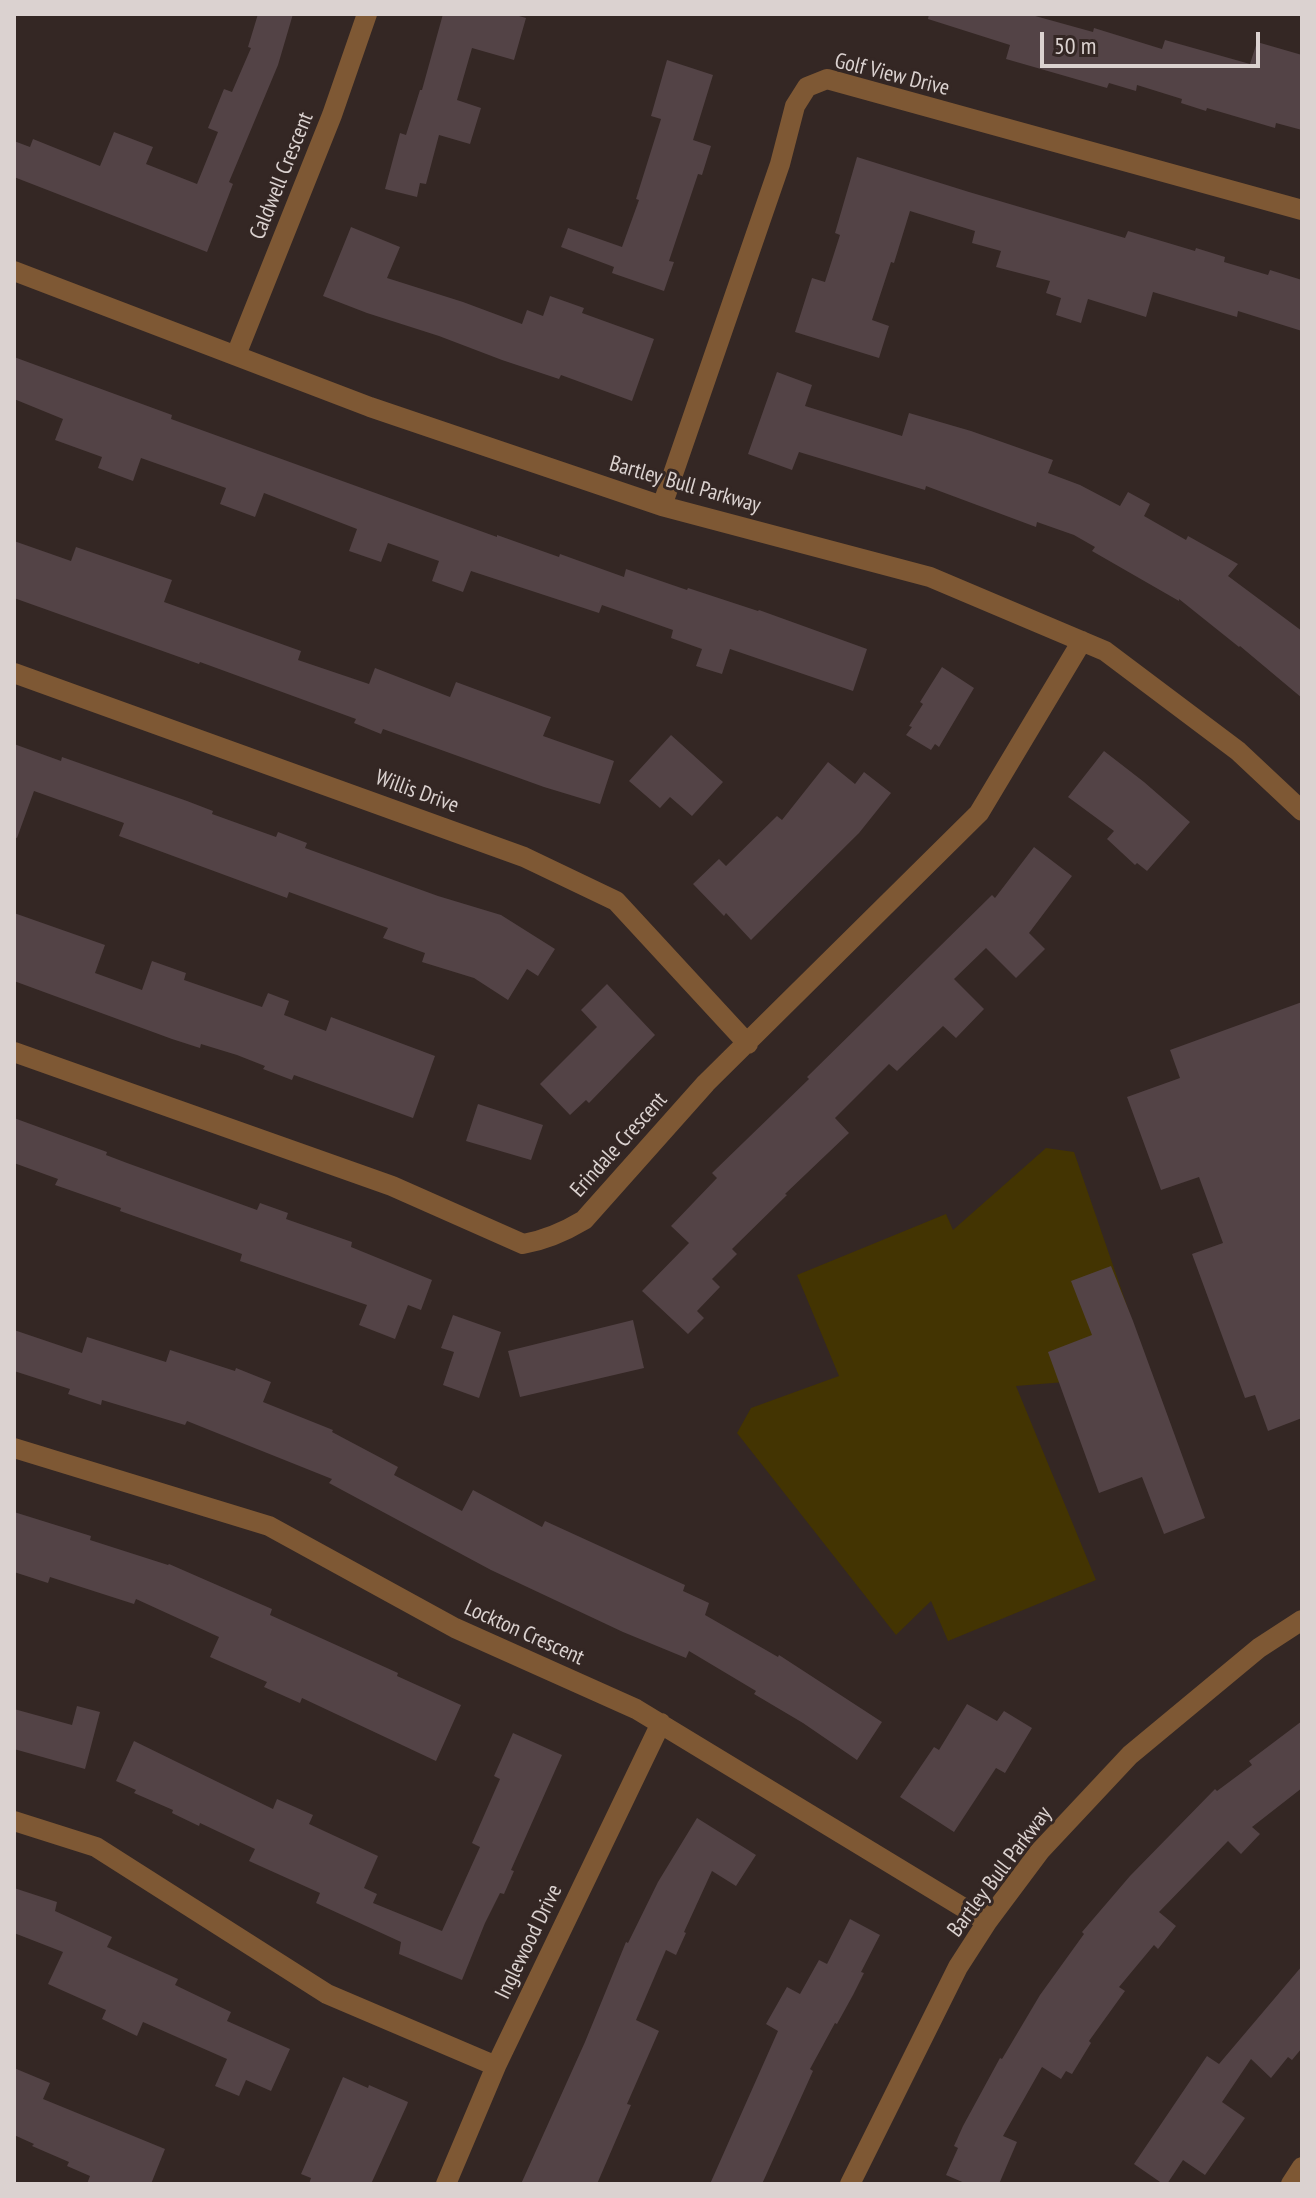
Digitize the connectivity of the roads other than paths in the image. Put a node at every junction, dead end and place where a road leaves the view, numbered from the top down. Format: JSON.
{"nodes":[{"id":1,"x":367,"y":14,"type":"edge"},
{"id":2,"x":1302,"y":210,"type":"edge"},
{"id":3,"x":14,"y":271,"type":"edge"},
{"id":4,"x":236,"y":355,"type":"junction"},
{"id":5,"x":662,"y":506,"type":"junction"},
{"id":6,"x":1082,"y":641,"type":"junction"},
{"id":7,"x":14,"y":673,"type":"edge"},
{"id":8,"x":1302,"y":811,"type":"edge"},
{"id":9,"x":748,"y":1044,"type":"junction"},
{"id":10,"x":14,"y":1052,"type":"edge"},
{"id":11,"x":14,"y":1448,"type":"edge"},
{"id":12,"x":1302,"y":1620,"type":"edge"},
{"id":13,"x":661,"y":1723,"type":"junction"},
{"id":14,"x":14,"y":1821,"type":"edge"},
{"id":15,"x":987,"y":1922,"type":"junction"},
{"id":16,"x":496,"y":2066,"type":"junction"},
{"id":17,"x":1302,"y":2167,"type":"edge"},
{"id":18,"x":446,"y":2184,"type":"edge"},
{"id":19,"x":850,"y":2184,"type":"edge"},
{"id":20,"x":1291,"y":2184,"type":"edge"}],
"edges":[{"from":1,"to":4,"type":"street","name":"Caldwell Crescent"},
{"from":2,"to":5,"type":"street","name":"Golf View Drive"},
{"from":3,"to":4,"type":"street","name":"Bartley Bull Parkway"},
{"from":4,"to":5,"type":"street","name":"Bartley Bull Parkway"},
{"from":5,"to":6,"type":"street","name":"Bartley Bull Parkway"},
{"from":6,"to":8,"type":"street","name":"Bartley Bull Parkway"},
{"from":6,"to":9,"type":"street","name":"Erindale Crescent"},
{"from":7,"to":9,"type":"street","name":"Willis Drive"},
{"from":9,"to":10,"type":"street","name":"Erindale Crescent"},
{"from":11,"to":13,"type":"street","name":"Lockton Crescent"},
{"from":12,"to":15,"type":"street","name":"Bartley Bull Parkway"},
{"from":13,"to":15,"type":"street","name":"Lockton Crescent"},
{"from":13,"to":16,"type":"street","name":"Inglewood Drive"},
{"from":14,"to":16,"type":"street"},
{"from":15,"to":19,"type":"street","name":"Bartley Bull Parkway"},
{"from":16,"to":18,"type":"street","name":"Inglewood Drive"},
{"from":17,"to":20,"type":"street"}]}
